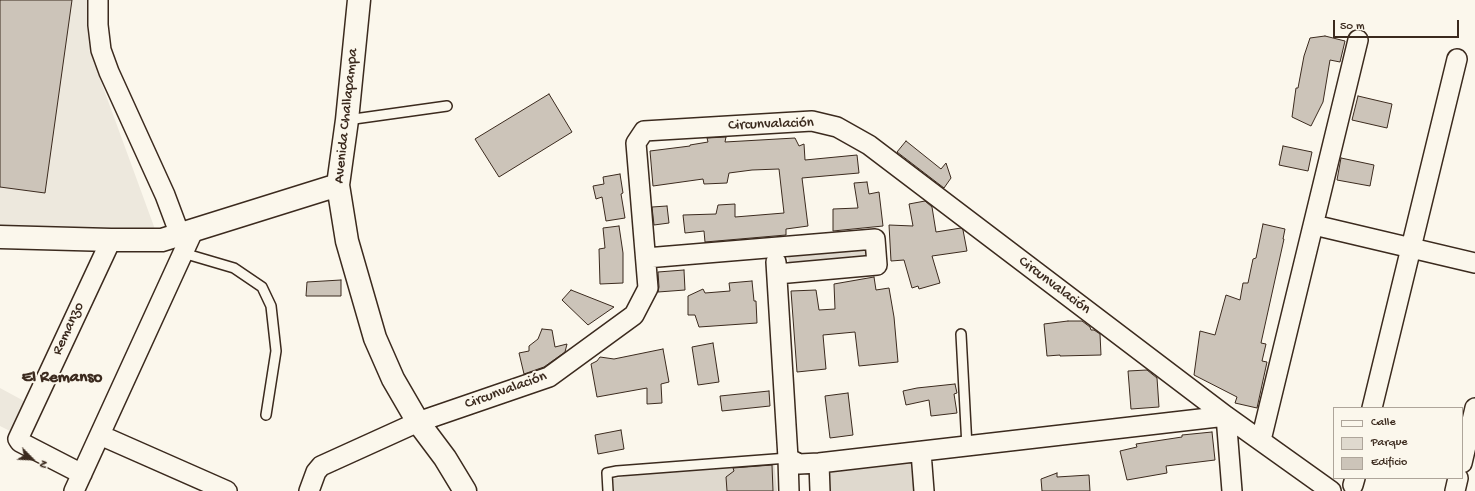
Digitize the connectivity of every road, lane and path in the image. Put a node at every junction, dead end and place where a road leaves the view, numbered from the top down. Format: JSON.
{"nodes":[{"id":1,"x":98,"y":0,"type":"edge"},
{"id":2,"x":359,"y":0,"type":"edge"},
{"id":3,"x":1358,"y":40,"type":"dead end"},
{"id":4,"x":1457,"y":58,"type":"dead end"},
{"id":5,"x":447,"y":106,"type":"dead end"},
{"id":6,"x":347,"y":120,"type":"junction"},
{"id":7,"x":338,"y":185,"type":"junction"},
{"id":8,"x":1314,"y":225,"type":"junction"},
{"id":9,"x":0,"y":237,"type":"edge"},
{"id":10,"x":186,"y":239,"type":"junction"},
{"id":11,"x":111,"y":240,"type":"junction"},
{"id":12,"x":775,"y":247,"type":"junction"},
{"id":13,"x":1410,"y":248,"type":"junction"},
{"id":14,"x":646,"y":258,"type":"junction"},
{"id":15,"x":1475,"y":264,"type":"edge"},
{"id":16,"x":777,"y":274,"type":"junction"},
{"id":17,"x":961,"y":334,"type":"dead end"},
{"id":18,"x":1372,"y":407,"type":"edge"},
{"id":19,"x":1475,"y":408,"type":"edge"},
{"id":20,"x":266,"y":415,"type":"dead end"},
{"id":21,"x":1226,"y":416,"type":"junction"},
{"id":22,"x":418,"y":422,"type":"junction"},
{"id":23,"x":100,"y":435,"type":"junction"},
{"id":24,"x":1261,"y":440,"type":"junction"},
{"id":25,"x":967,"y":447,"type":"junction"},
{"id":26,"x":921,"y":452,"type":"junction"},
{"id":27,"x":1468,"y":453,"type":"edge"},
{"id":28,"x":788,"y":458,"type":"junction"},
{"id":29,"x":819,"y":463,"type":"junction"},
{"id":30,"x":82,"y":474,"type":"junction"},
{"id":31,"x":1458,"y":479,"type":"edge"},
{"id":32,"x":74,"y":491,"type":"edge"},
{"id":33,"x":227,"y":491,"type":"edge"},
{"id":34,"x":309,"y":491,"type":"edge"},
{"id":35,"x":465,"y":491,"type":"edge"},
{"id":36,"x":608,"y":491,"type":"edge"},
{"id":37,"x":789,"y":491,"type":"edge"},
{"id":38,"x":820,"y":491,"type":"edge"},
{"id":39,"x":924,"y":491,"type":"edge"},
{"id":40,"x":1232,"y":491,"type":"edge"},
{"id":41,"x":1331,"y":491,"type":"edge"},
{"id":42,"x":1455,"y":491,"type":"edge"}],
"edges":[{"from":1,"to":10,"type":"street"},
{"from":2,"to":6,"type":"street","name":"Avenida Challapampa"},
{"from":3,"to":8,"type":"street"},
{"from":4,"to":13,"type":"street"},
{"from":5,"to":6,"type":"lane"},
{"from":6,"to":7,"type":"street","name":"Avenida Challapampa"},
{"from":7,"to":10,"type":"street"},
{"from":7,"to":22,"type":"street","name":"Avenida Challapampa"},
{"from":8,"to":13,"type":"street"},
{"from":8,"to":24,"type":"street"},
{"from":9,"to":11,"type":"street"},
{"from":10,"to":11,"type":"street"},
{"from":10,"to":20,"type":"lane"},
{"from":10,"to":23,"type":"street"},
{"from":11,"to":30,"type":"street","name":"Remanzo"},
{"from":12,"to":14,"type":"street"},
{"from":12,"to":16,"type":"street"},
{"from":12,"to":16,"type":"street"},
{"from":13,"to":15,"type":"street"},
{"from":13,"to":18,"type":"street"},
{"from":14,"to":21,"type":"street","name":"Circunvalación"},
{"from":14,"to":22,"type":"street","name":"Circunvalación"},
{"from":16,"to":28,"type":"street"},
{"from":17,"to":25,"type":"lane"},
{"from":19,"to":27,"type":"street"},
{"from":21,"to":24,"type":"street","name":"Circunvalación"},
{"from":21,"to":25,"type":"street"},
{"from":21,"to":40,"type":"street"},
{"from":22,"to":34,"type":"street","name":"Circunvalación"},
{"from":22,"to":35,"type":"street","name":"Avenida Challapampa"},
{"from":23,"to":30,"type":"street"},
{"from":23,"to":33,"type":"street"},
{"from":24,"to":41,"type":"street","name":"Circunvalación"},
{"from":25,"to":26,"type":"street"},
{"from":26,"to":29,"type":"street"},
{"from":26,"to":39,"type":"street"},
{"from":28,"to":29,"type":"street"},
{"from":28,"to":36,"type":"lane"},
{"from":28,"to":37,"type":"street"},
{"from":29,"to":38,"type":"street"},
{"from":30,"to":32,"type":"street"},
{"from":31,"to":42,"type":"street"}]}
